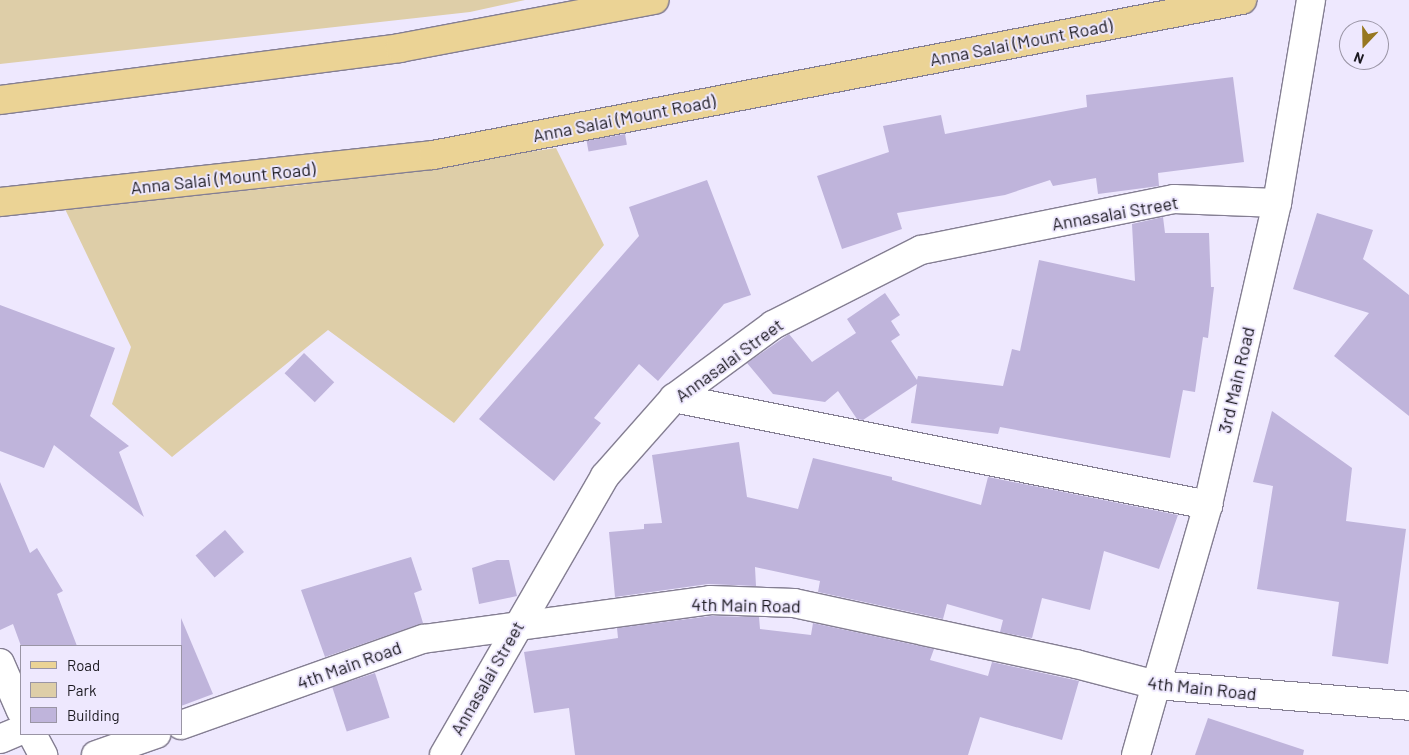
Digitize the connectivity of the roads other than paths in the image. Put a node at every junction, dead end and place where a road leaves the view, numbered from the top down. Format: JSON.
{"nodes":[{"id":1,"x":655,"y":0,"type":"edge"},
{"id":2,"x":1242,"y":0,"type":"edge"},
{"id":3,"x":1311,"y":0,"type":"edge"},
{"id":4,"x":0,"y":100,"type":"edge"},
{"id":5,"x":0,"y":202,"type":"edge"},
{"id":6,"x":1277,"y":203,"type":"junction"},
{"id":7,"x":674,"y":398,"type":"junction"},
{"id":8,"x":1208,"y":505,"type":"junction"},
{"id":9,"x":517,"y":625,"type":"junction"},
{"id":10,"x":0,"y":663,"type":"edge"},
{"id":11,"x":1156,"y":685,"type":"junction"},
{"id":12,"x":1409,"y":706,"type":"edge"},
{"id":13,"x":20,"y":709,"type":"edge"},
{"id":14,"x":182,"y":725,"type":"edge"},
{"id":15,"x":20,"y":730,"type":"edge"},
{"id":16,"x":33,"y":735,"type":"edge"},
{"id":17,"x":153,"y":735,"type":"edge"},
{"id":18,"x":0,"y":739,"type":"edge"},
{"id":19,"x":43,"y":755,"type":"edge"},
{"id":20,"x":96,"y":755,"type":"edge"},
{"id":21,"x":444,"y":755,"type":"edge"},
{"id":22,"x":1136,"y":755,"type":"edge"}],
"edges":[{"from":1,"to":4,"type":"main road"},
{"from":2,"to":5,"type":"main road","name":"Anna Salai (Mount Road)"},
{"from":3,"to":6,"type":"street","name":"3rd Main Road"},
{"from":6,"to":7,"type":"street","name":"Annasalai Street"},
{"from":6,"to":8,"type":"street","name":"3rd Main Road"},
{"from":7,"to":8,"type":"street"},
{"from":7,"to":9,"type":"street","name":"Annasalai Street"},
{"from":8,"to":11,"type":"street","name":"3rd Main Road"},
{"from":9,"to":11,"type":"street","name":"4th Main Road"},
{"from":9,"to":14,"type":"street","name":"4th Main Road"},
{"from":9,"to":21,"type":"street","name":"Annasalai Street"},
{"from":10,"to":13,"type":"street"},
{"from":11,"to":12,"type":"street","name":"4th Main Road"},
{"from":11,"to":22,"type":"street","name":"3rd Main Road"},
{"from":15,"to":18,"type":"street"},
{"from":16,"to":19,"type":"street"},
{"from":17,"to":20,"type":"street"}]}
